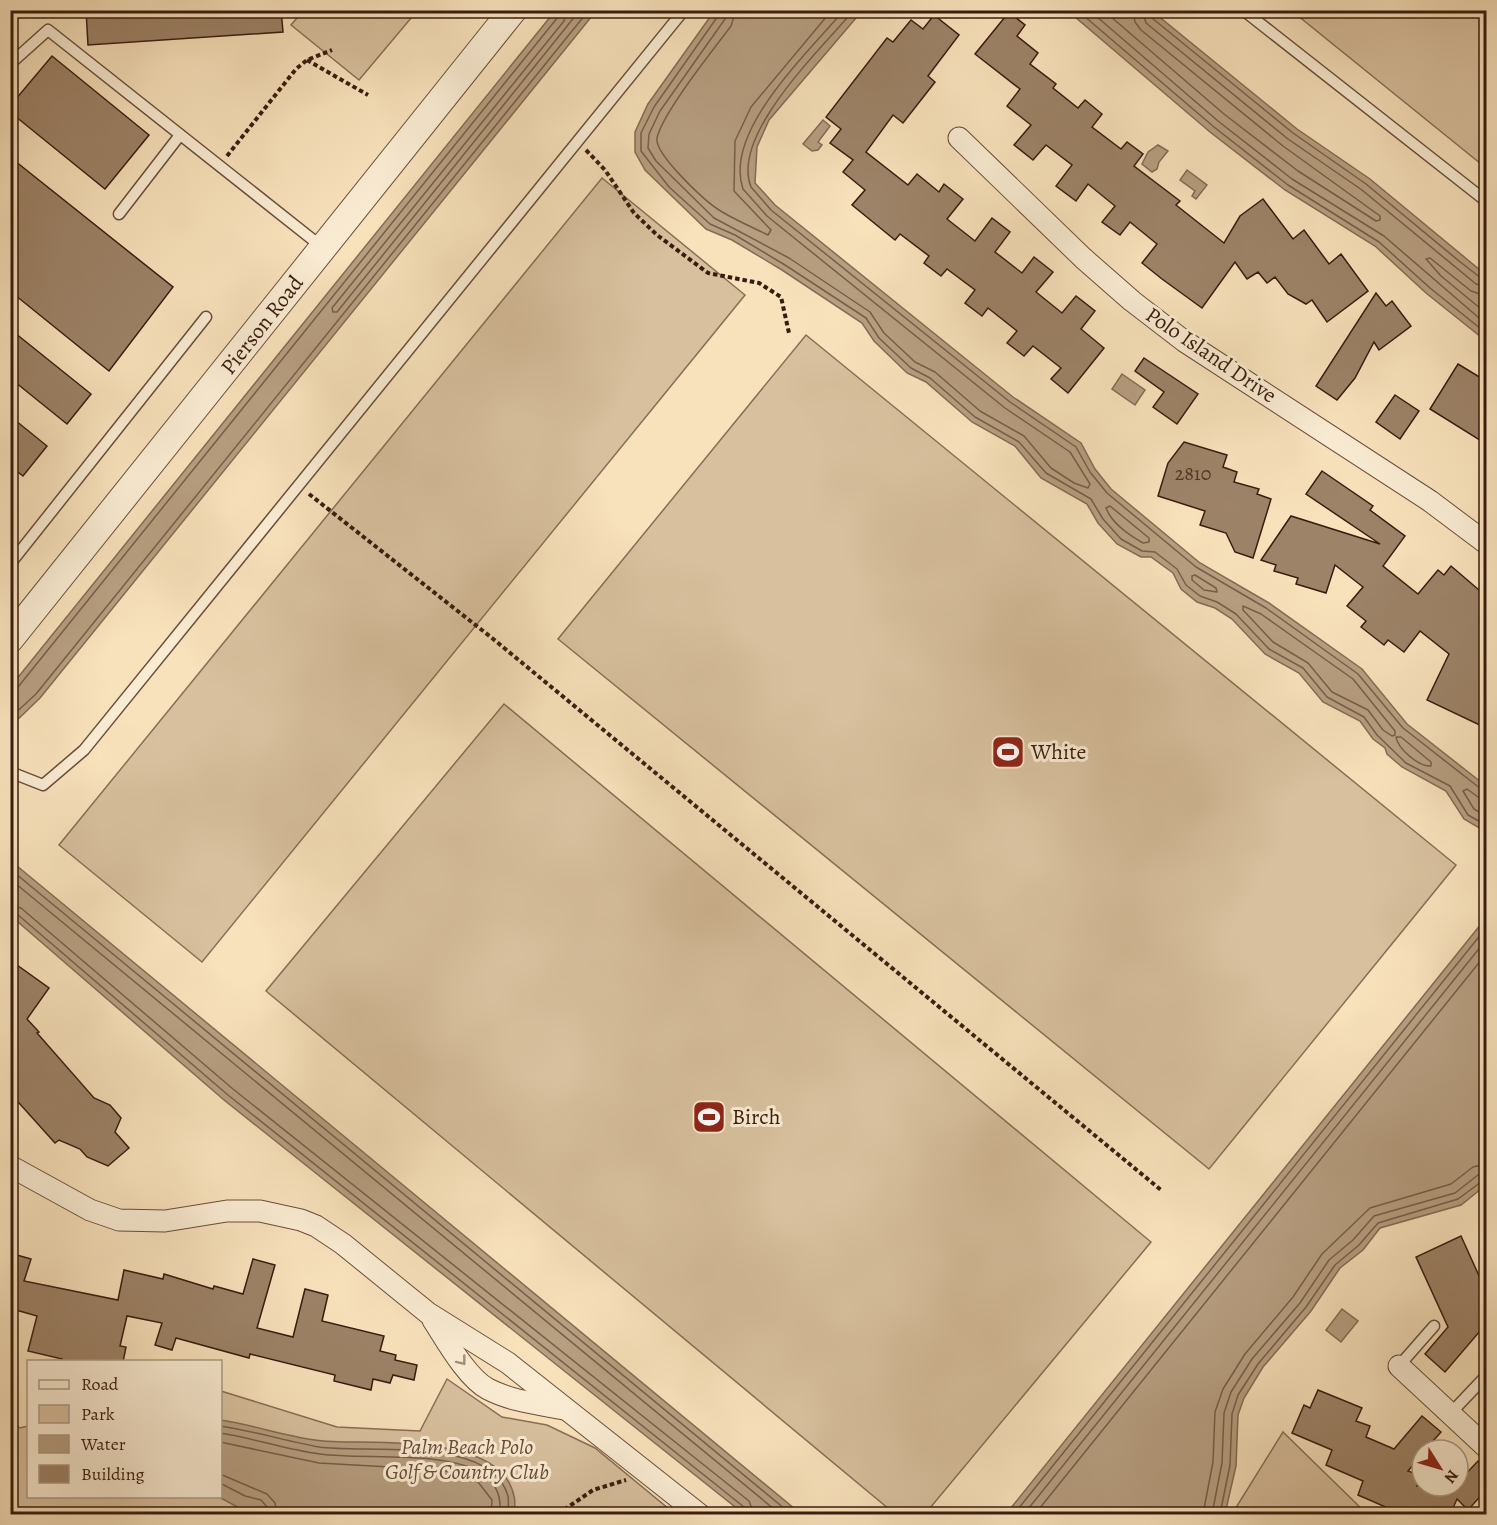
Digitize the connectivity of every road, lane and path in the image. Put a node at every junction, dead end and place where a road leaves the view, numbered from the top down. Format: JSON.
{"nodes":[{"id":1,"x":513,"y":10,"type":"edge"},
{"id":2,"x":684,"y":10,"type":"edge"},
{"id":3,"x":1243,"y":10,"type":"edge"},
{"id":4,"x":332,"y":50,"type":"dead end"},
{"id":5,"x":307,"y":60,"type":"junction"},
{"id":6,"x":10,"y":64,"type":"edge"},
{"id":7,"x":368,"y":95,"type":"dead end"},
{"id":8,"x":180,"y":135,"type":"junction"},
{"id":9,"x":959,"y":138,"type":"dead end"},
{"id":10,"x":579,"y":142,"type":"junction"},
{"id":11,"x":219,"y":166,"type":"junction"},
{"id":12,"x":1486,"y":201,"type":"edge"},
{"id":13,"x":119,"y":214,"type":"dead end"},
{"id":14,"x":322,"y":247,"type":"junction"},
{"id":15,"x":206,"y":317,"type":"dead end"},
{"id":16,"x":789,"y":333,"type":"dead end"},
{"id":17,"x":299,"y":486,"type":"junction"},
{"id":18,"x":1486,"y":543,"type":"edge"},
{"id":19,"x":10,"y":564,"type":"edge"},
{"id":20,"x":10,"y":639,"type":"edge"},
{"id":21,"x":10,"y":772,"type":"edge"},
{"id":22,"x":10,"y":1166,"type":"edge"},
{"id":23,"x":1161,"y":1190,"type":"dead end"},
{"id":24,"x":428,"y":1313,"type":"junction"},
{"id":25,"x":1434,"y":1326,"type":"dead end"},
{"id":26,"x":1398,"y":1366,"type":"joint"},
{"id":27,"x":1486,"y":1376,"type":"edge"},
{"id":28,"x":567,"y":1410,"type":"junction"},
{"id":29,"x":1450,"y":1414,"type":"junction"},
{"id":30,"x":1486,"y":1447,"type":"edge"},
{"id":31,"x":636,"y":1486,"type":"dead end"},
{"id":32,"x":558,"y":1515,"type":"edge"},
{"id":33,"x":699,"y":1515,"type":"edge"}],
"edges":[{"from":1,"to":14,"type":"street","name":"Pierson Road"},
{"from":2,"to":10,"type":"lane"},
{"from":3,"to":12,"type":"lane"},
{"from":4,"to":5,"type":"path"},
{"from":5,"to":7,"type":"path"},
{"from":5,"to":11,"type":"path"},
{"from":6,"to":8,"type":"lane"},
{"from":8,"to":11,"type":"lane"},
{"from":8,"to":13,"type":"lane"},
{"from":9,"to":18,"type":"street","name":"Polo Island Drive"},
{"from":10,"to":16,"type":"path"},
{"from":10,"to":17,"type":"lane"},
{"from":11,"to":14,"type":"lane"},
{"from":14,"to":20,"type":"street","name":"Pierson Road"},
{"from":15,"to":19,"type":"lane"},
{"from":17,"to":21,"type":"lane"},
{"from":17,"to":23,"type":"path"},
{"from":22,"to":24,"type":"street"},
{"from":24,"to":28,"type":"street"},
{"from":24,"to":28,"type":"street","one_way":true},
{"from":25,"to":26,"type":"lane"},
{"from":26,"to":29,"type":"street"},
{"from":27,"to":29,"type":"lane"},
{"from":28,"to":33,"type":"street"},
{"from":29,"to":30,"type":"street"},
{"from":31,"to":32,"type":"path"}]}
